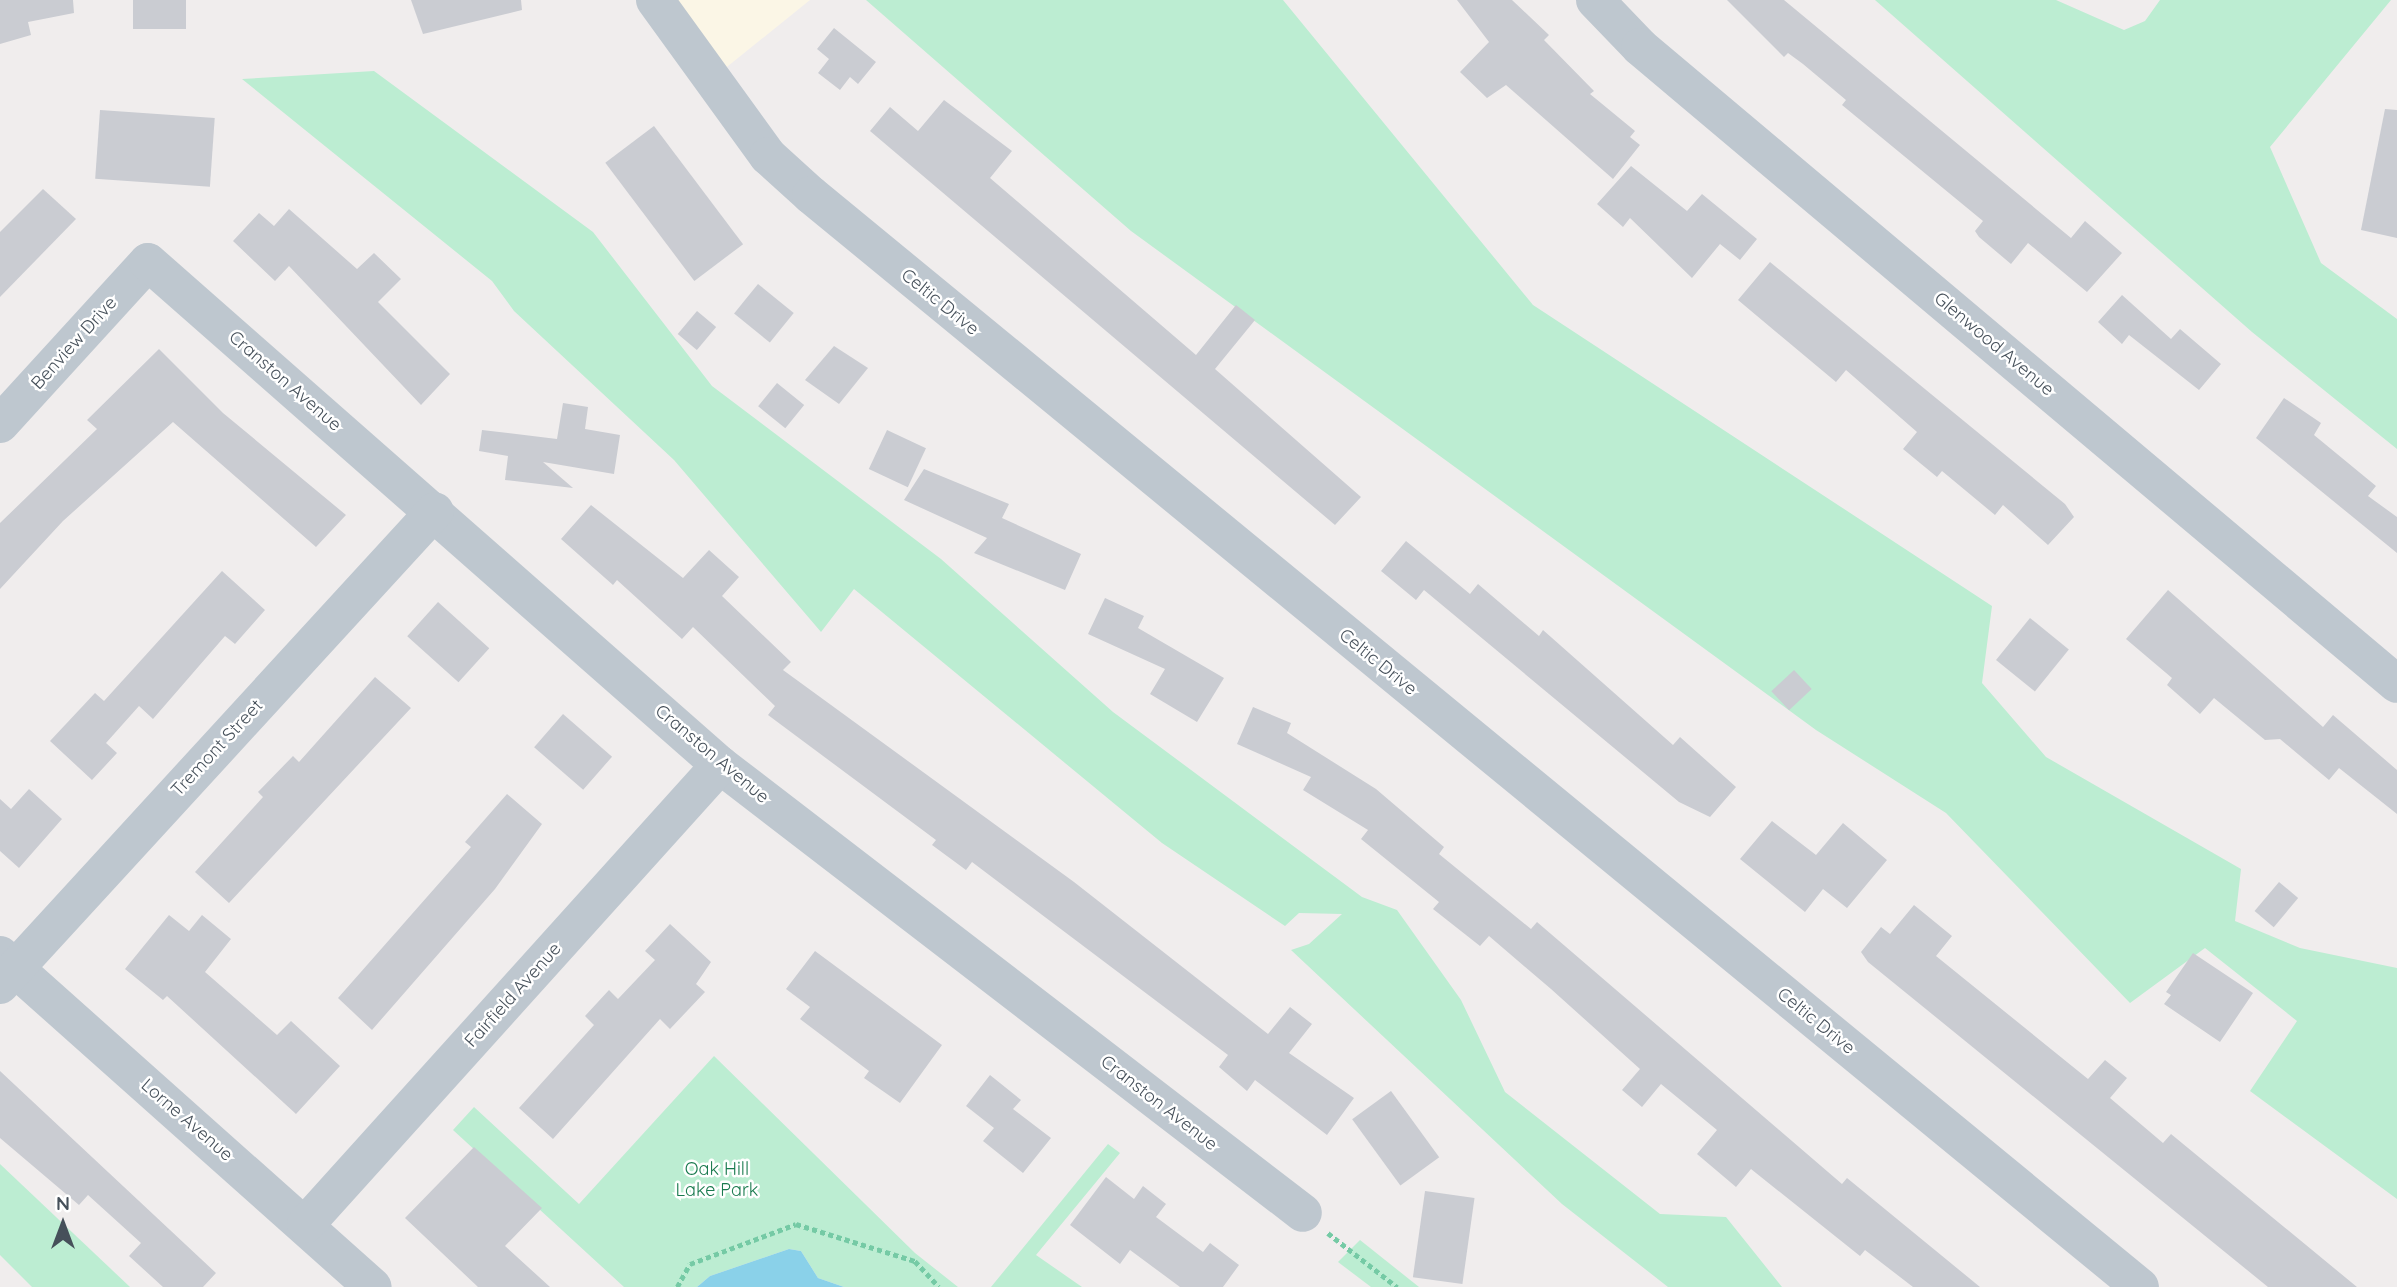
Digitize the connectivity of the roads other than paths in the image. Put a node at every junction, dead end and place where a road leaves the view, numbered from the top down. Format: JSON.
{"nodes":[{"id":1,"x":1595,"y":0,"type":"edge"},
{"id":2,"x":665,"y":4,"type":"edge"},
{"id":3,"x":148,"y":261,"type":"joint"},
{"id":4,"x":0,"y":424,"type":"edge"},
{"id":5,"x":435,"y":512,"type":"junction"},
{"id":6,"x":2397,"y":684,"type":"edge"},
{"id":7,"x":720,"y":765,"type":"junction"},
{"id":8,"x":5,"y":969,"type":"edge"},
{"id":9,"x":1303,"y":1213,"type":"road end"},
{"id":10,"x":306,"y":1224,"type":"junction"},
{"id":11,"x":372,"y":1287,"type":"edge"},
{"id":12,"x":2140,"y":1287,"type":"edge"}],
"edges":[{"from":1,"to":6,"type":"street","name":"Glenwood Avenue"},
{"from":2,"to":12,"type":"street","name":"Celtic Drive"},
{"from":3,"to":4,"type":"street","name":"Benview Drive"},
{"from":3,"to":5,"type":"street","name":"Cranston Avenue"},
{"from":5,"to":7,"type":"street","name":"Cranston Avenue"},
{"from":5,"to":8,"type":"street","name":"Tremont Street"},
{"from":7,"to":9,"type":"street","name":"Cranston Avenue"},
{"from":7,"to":10,"type":"street","name":"Fairfield Avenue"},
{"from":8,"to":10,"type":"street","name":"Lorne Avenue"},
{"from":10,"to":11,"type":"street","name":"Lorne Avenue"}]}
